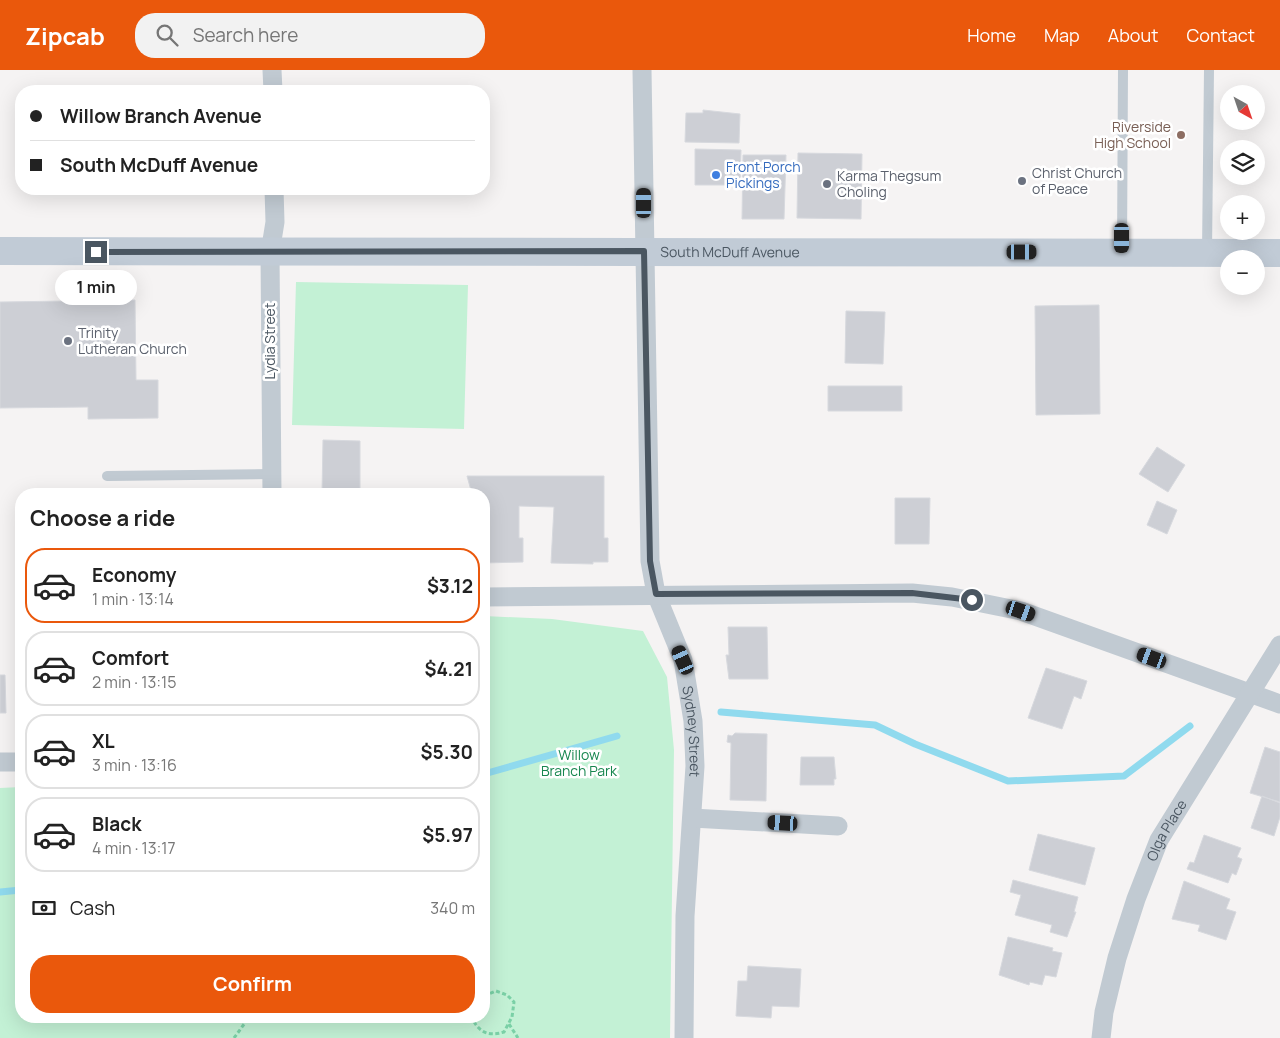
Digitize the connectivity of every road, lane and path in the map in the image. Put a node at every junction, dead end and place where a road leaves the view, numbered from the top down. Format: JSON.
{"nodes":[{"id":1,"x":272,"y":70,"type":"edge"},
{"id":2,"x":642,"y":70,"type":"edge"},
{"id":3,"x":1123,"y":70,"type":"edge"},
{"id":4,"x":1209,"y":70,"type":"edge"},
{"id":5,"x":273,"y":85,"type":"edge"},
{"id":6,"x":274,"y":195,"type":"edge"},
{"id":7,"x":0,"y":251,"type":"edge"},
{"id":8,"x":644,"y":251,"type":"junction"},
{"id":9,"x":1122,"y":252,"type":"junction"},
{"id":10,"x":270,"y":253,"type":"junction"},
{"id":11,"x":1207,"y":253,"type":"junction"},
{"id":12,"x":1280,"y":253,"type":"edge"},
{"id":13,"x":272,"y":474,"type":"junction"},
{"id":14,"x":107,"y":476,"type":"dead end"},
{"id":15,"x":272,"y":488,"type":"edge"},
{"id":16,"x":656,"y":594,"type":"junction"},
{"id":17,"x":490,"y":597,"type":"edge"},
{"id":18,"x":1280,"y":645,"type":"edge"},
{"id":19,"x":1250,"y":692,"type":"junction"},
{"id":20,"x":1280,"y":704,"type":"edge"},
{"id":21,"x":0,"y":762,"type":"edge"},
{"id":22,"x":15,"y":762,"type":"edge"},
{"id":23,"x":692,"y":818,"type":"junction"},
{"id":24,"x":838,"y":826,"type":"dead end"},
{"id":25,"x":490,"y":994,"type":"edge"},
{"id":26,"x":245,"y":1023,"type":"edge"},
{"id":27,"x":474,"y":1023,"type":"edge"},
{"id":28,"x":508,"y":1024,"type":"junction"},
{"id":29,"x":234,"y":1038,"type":"edge"},
{"id":30,"x":518,"y":1038,"type":"edge"},
{"id":31,"x":684,"y":1038,"type":"edge"},
{"id":32,"x":1101,"y":1038,"type":"edge"}],
"edges":[{"from":1,"to":5,"type":"street"},
{"from":2,"to":8,"type":"street","name":"Sydney Street"},
{"from":3,"to":9,"type":"lane"},
{"from":4,"to":11,"type":"lane"},
{"from":6,"to":10,"type":"street","name":"Lydia Street"},
{"from":7,"to":10,"type":"main road","name":"South McDuff Avenue"},
{"from":8,"to":9,"type":"main road","name":"South McDuff Avenue"},
{"from":8,"to":10,"type":"main road","name":"South McDuff Avenue"},
{"from":8,"to":16,"type":"street","name":"Sydney Street"},
{"from":9,"to":11,"type":"main road","name":"South McDuff Avenue"},
{"from":10,"to":13,"type":"street","name":"Lydia Street"},
{"from":11,"to":12,"type":"main road","name":"South McDuff Avenue"},
{"from":13,"to":14,"type":"lane"},
{"from":13,"to":15,"type":"street","name":"Lydia Street"},
{"from":16,"to":17,"type":"street"},
{"from":16,"to":19,"type":"street"},
{"from":16,"to":23,"type":"street","name":"Sydney Street"},
{"from":18,"to":19,"type":"street","name":"Olga Place"},
{"from":19,"to":20,"type":"street"},
{"from":19,"to":32,"type":"street","name":"Olga Place"},
{"from":21,"to":22,"type":"street"},
{"from":23,"to":24,"type":"street"},
{"from":23,"to":31,"type":"street","name":"Sydney Street"},
{"from":25,"to":28,"type":"path"},
{"from":26,"to":29,"type":"path"},
{"from":27,"to":28,"type":"path"},
{"from":28,"to":30,"type":"path"}]}
